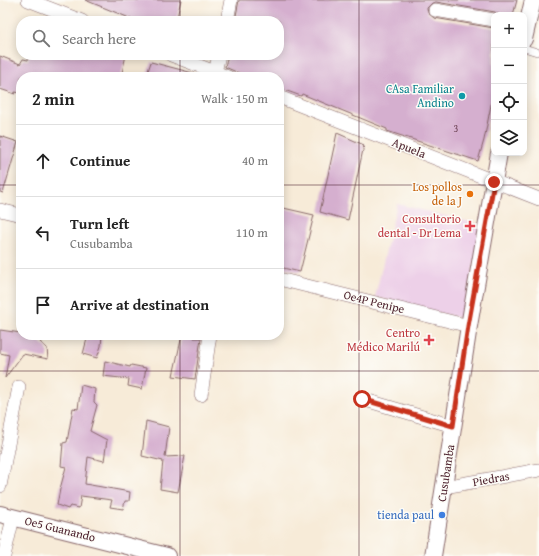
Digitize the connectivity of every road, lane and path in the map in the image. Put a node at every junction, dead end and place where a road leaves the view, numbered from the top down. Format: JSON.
{"nodes":[{"id":1,"x":28,"y":0,"type":"edge"},
{"id":2,"x":231,"y":0,"type":"edge"},
{"id":3,"x":533,"y":0,"type":"edge"},
{"id":4,"x":435,"y":10,"type":"dead end"},
{"id":5,"x":69,"y":16,"type":"edge"},
{"id":6,"x":228,"y":16,"type":"edge"},
{"id":7,"x":491,"y":19,"type":"edge"},
{"id":8,"x":527,"y":24,"type":"edge"},
{"id":9,"x":527,"y":49,"type":"edge"},
{"id":10,"x":537,"y":52,"type":"dead end"},
{"id":11,"x":184,"y":60,"type":"edge"},
{"id":12,"x":218,"y":60,"type":"edge"},
{"id":13,"x":215,"y":72,"type":"joint"},
{"id":14,"x":284,"y":99,"type":"edge"},
{"id":15,"x":498,"y":156,"type":"edge"},
{"id":16,"x":494,"y":182,"type":"junction"},
{"id":17,"x":539,"y":199,"type":"edge"},
{"id":18,"x":0,"y":210,"type":"edge"},
{"id":19,"x":16,"y":214,"type":"edge"},
{"id":20,"x":284,"y":280,"type":"edge"},
{"id":21,"x":468,"y":326,"type":"junction"},
{"id":22,"x":209,"y":340,"type":"edge"},
{"id":23,"x":19,"y":387,"type":"dead end"},
{"id":24,"x":202,"y":395,"type":"dead end"},
{"id":25,"x":362,"y":399,"type":"dead end"},
{"id":26,"x":453,"y":426,"type":"junction"},
{"id":27,"x":539,"y":470,"type":"edge"},
{"id":28,"x":0,"y":486,"type":"edge"},
{"id":29,"x":444,"y":487,"type":"junction"},
{"id":30,"x":6,"y":516,"type":"edge"},
{"id":31,"x":4,"y":556,"type":"edge"},
{"id":32,"x":167,"y":556,"type":"edge"},
{"id":33,"x":433,"y":556,"type":"edge"}],
"edges":[{"from":1,"to":5,"type":"street"},
{"from":2,"to":6,"type":"street"},
{"from":3,"to":8,"type":"street"},
{"from":4,"to":7,"type":"street"},
{"from":9,"to":10,"type":"lane"},
{"from":11,"to":13,"type":"street"},
{"from":12,"to":13,"type":"street"},
{"from":14,"to":16,"type":"street","name":"Apuela"},
{"from":15,"to":16,"type":"street","name":"Cusubamba"},
{"from":16,"to":17,"type":"street","name":"Apuela"},
{"from":16,"to":21,"type":"street","name":"Cusubamba"},
{"from":18,"to":19,"type":"street"},
{"from":20,"to":21,"type":"street","name":"Oe4P Penipe"},
{"from":21,"to":26,"type":"street","name":"Cusubamba"},
{"from":22,"to":24,"type":"street"},
{"from":23,"to":28,"type":"street"},
{"from":25,"to":26,"type":"street"},
{"from":26,"to":29,"type":"street","name":"Cusubamba"},
{"from":27,"to":29,"type":"street","name":"Piedras"},
{"from":29,"to":33,"type":"street","name":"Cusubamba"},
{"from":30,"to":31,"type":"street"},
{"from":30,"to":32,"type":"street","name":"Oe5 Guanando"}]}
